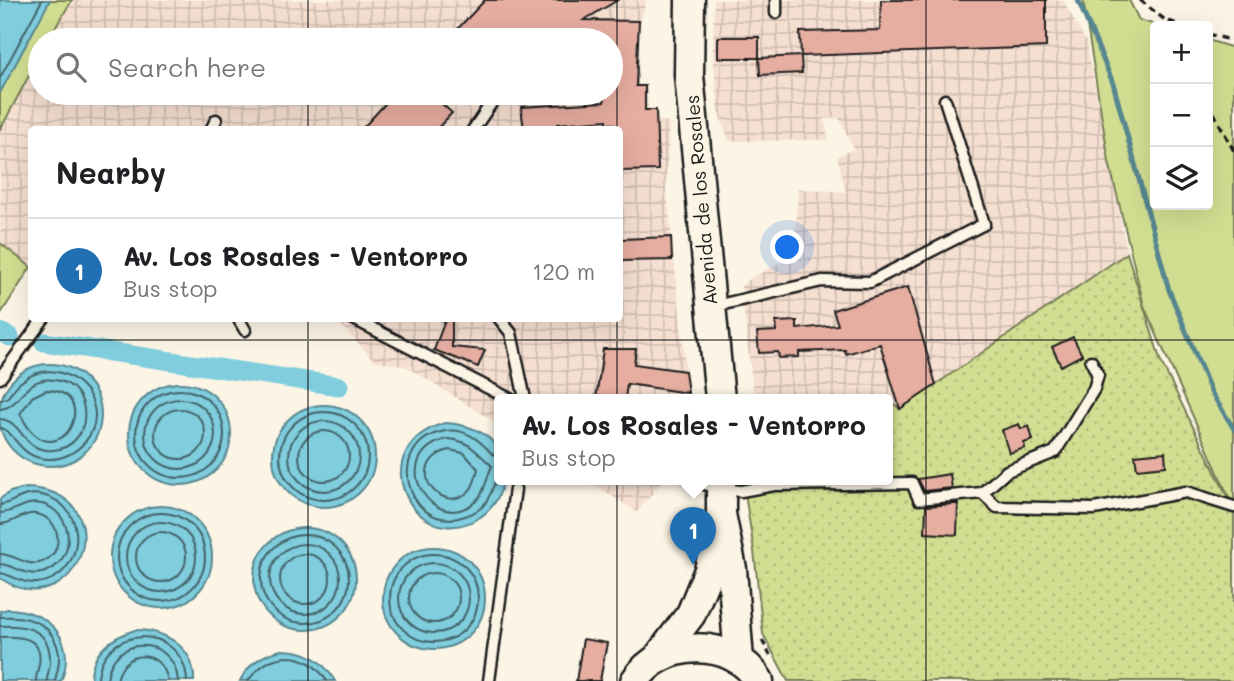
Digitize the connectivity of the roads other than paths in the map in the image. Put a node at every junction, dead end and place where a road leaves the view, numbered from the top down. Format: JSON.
{"nodes":[{"id":1,"x":690,"y":0,"type":"edge"},
{"id":2,"x":776,"y":0,"type":"edge"},
{"id":3,"x":776,"y":13,"type":"dead end"},
{"id":4,"x":945,"y":100,"type":"dead end"},
{"id":5,"x":490,"y":105,"type":"edge"},
{"id":6,"x":476,"y":126,"type":"edge"},
{"id":7,"x":711,"y":307,"type":"junction"},
{"id":8,"x":41,"y":322,"type":"edge"},
{"id":9,"x":240,"y":322,"type":"edge"},
{"id":10,"x":360,"y":322,"type":"edge"},
{"id":11,"x":502,"y":322,"type":"edge"},
{"id":12,"x":245,"y":330,"type":"dead end"},
{"id":13,"x":1091,"y":361,"type":"dead end"},
{"id":14,"x":0,"y":378,"type":"edge"},
{"id":15,"x":500,"y":394,"type":"edge"},
{"id":16,"x":524,"y":394,"type":"edge"},
{"id":17,"x":720,"y":394,"type":"edge"},
{"id":18,"x":893,"y":483,"type":"edge"},
{"id":19,"x":701,"y":485,"type":"edge"},
{"id":20,"x":774,"y":485,"type":"edge"},
{"id":21,"x":515,"y":489,"type":"dead end"},
{"id":22,"x":982,"y":493,"type":"junction"},
{"id":23,"x":721,"y":494,"type":"edge"},
{"id":24,"x":1234,"y":507,"type":"edge"},
{"id":25,"x":657,"y":659,"type":"junction"},
{"id":26,"x":739,"y":660,"type":"junction"},
{"id":27,"x":489,"y":681,"type":"edge"},
{"id":28,"x":635,"y":681,"type":"edge"},
{"id":29,"x":759,"y":681,"type":"edge"}],
"edges":[{"from":1,"to":7,"type":"street","name":"Avenida de los Rosales"},
{"from":2,"to":3,"type":"lane"},
{"from":4,"to":7,"type":"lane"},
{"from":5,"to":6,"type":"lane"},
{"from":7,"to":17,"type":"street","name":"Avenida de los Rosales"},
{"from":8,"to":14,"type":"lane"},
{"from":9,"to":12,"type":"lane"},
{"from":10,"to":15,"type":"lane"},
{"from":11,"to":16,"type":"lane"},
{"from":13,"to":22,"type":"lane"},
{"from":18,"to":22,"type":"lane"},
{"from":19,"to":23,"type":"lane"},
{"from":20,"to":23,"type":"lane"},
{"from":21,"to":27,"type":"lane"},
{"from":22,"to":24,"type":"lane"},
{"from":23,"to":25,"type":"street"},
{"from":23,"to":26,"type":"street"},
{"from":25,"to":26,"type":"street"},
{"from":25,"to":28,"type":"street"},
{"from":26,"to":29,"type":"street"}]}
